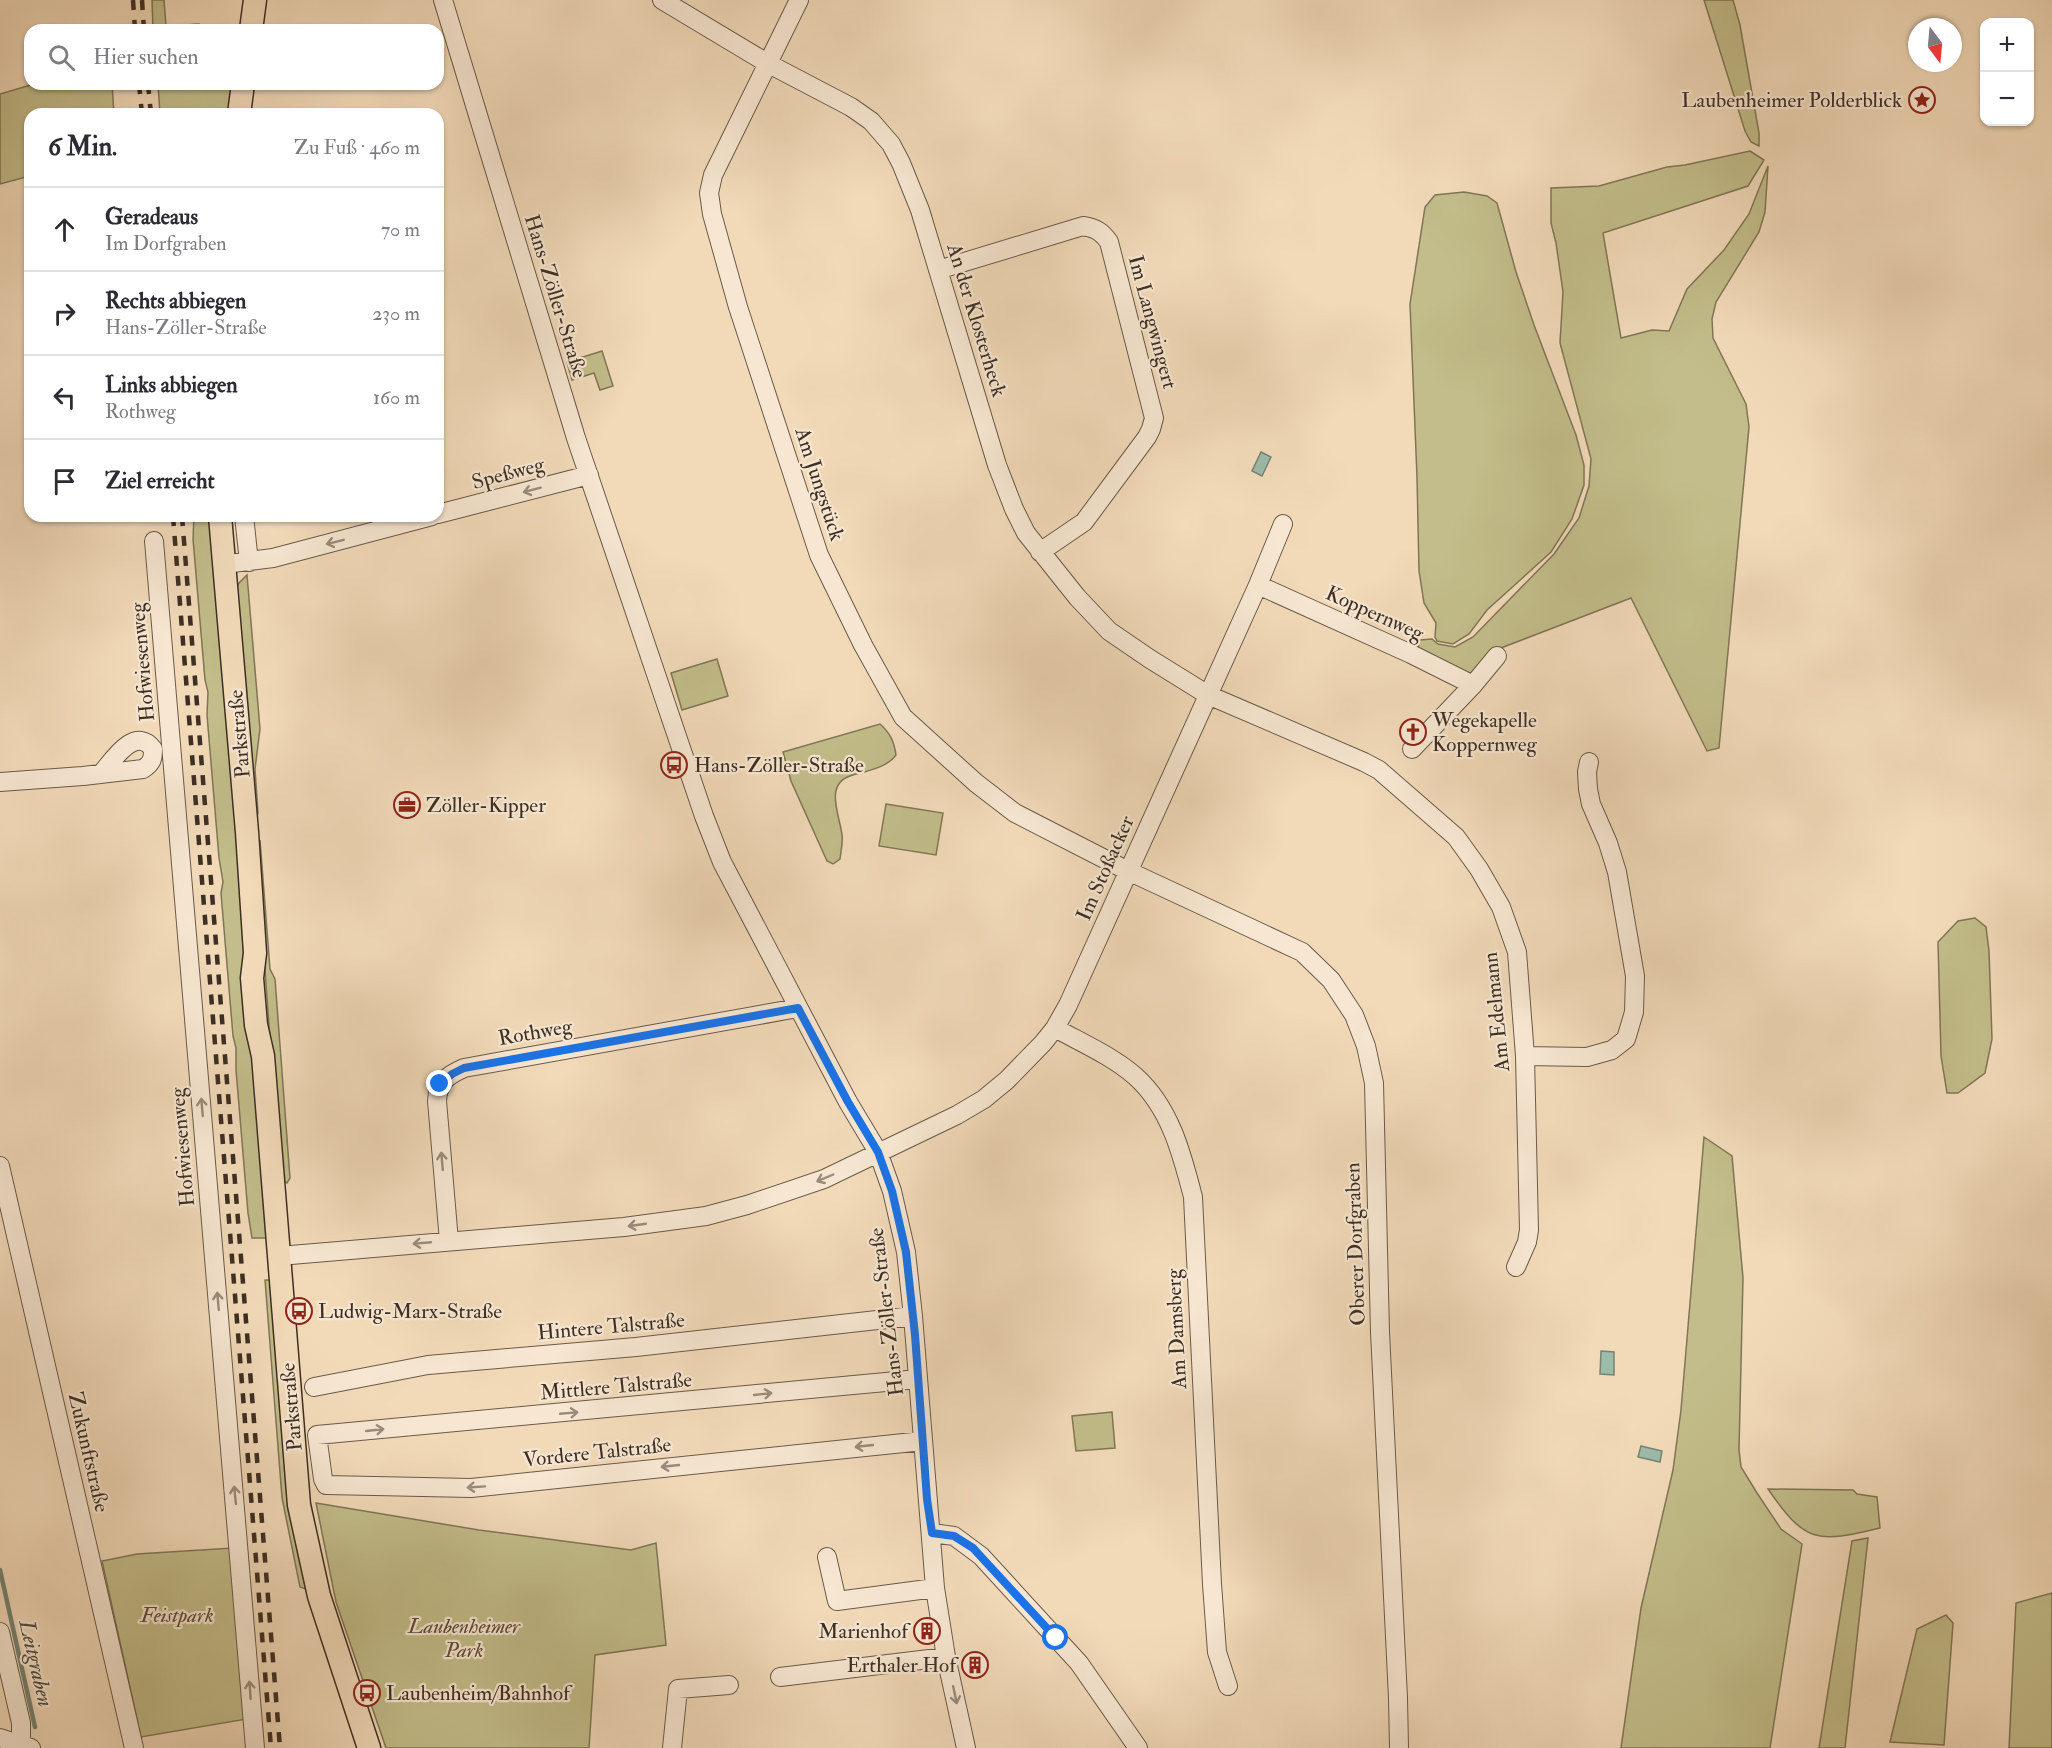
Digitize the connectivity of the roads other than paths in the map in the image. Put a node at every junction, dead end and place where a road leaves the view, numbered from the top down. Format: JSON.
{"nodes":[{"id":1,"x":255,"y":0,"type":"edge"},
{"id":2,"x":443,"y":0,"type":"edge"},
{"id":3,"x":662,"y":0,"type":"edge"},
{"id":4,"x":799,"y":0,"type":"edge"},
{"id":5,"x":252,"y":24,"type":"edge"},
{"id":6,"x":766,"y":63,"type":"junction"},
{"id":7,"x":242,"y":90,"type":"edge"},
{"id":8,"x":240,"y":108,"type":"edge"},
{"id":9,"x":938,"y":270,"type":"junction"},
{"id":10,"x":589,"y":475,"type":"junction"},
{"id":11,"x":444,"y":512,"type":"edge"},
{"id":12,"x":220,"y":522,"type":"edge"},
{"id":13,"x":245,"y":522,"type":"edge"},
{"id":14,"x":409,"y":522,"type":"edge"},
{"id":15,"x":1283,"y":524,"type":"dead end"},
{"id":16,"x":154,"y":541,"type":"dead end"},
{"id":17,"x":1040,"y":552,"type":"junction"},
{"id":18,"x":249,"y":562,"type":"junction"},
{"id":19,"x":224,"y":564,"type":"junction"},
{"id":20,"x":1257,"y":585,"type":"junction"},
{"id":21,"x":1497,"y":656,"type":"dead end"},
{"id":22,"x":1473,"y":685,"type":"junction"},
{"id":23,"x":1208,"y":695,"type":"junction"},
{"id":24,"x":1412,"y":749,"type":"dead end"},
{"id":25,"x":172,"y":756,"type":"junction"},
{"id":26,"x":153,"y":758,"type":"junction"},
{"id":27,"x":1589,"y":762,"type":"dead end"},
{"id":28,"x":101,"y":774,"type":"junction"},
{"id":29,"x":0,"y":782,"type":"edge"},
{"id":30,"x":1128,"y":871,"type":"junction"},
{"id":31,"x":798,"y":1008,"type":"junction"},
{"id":32,"x":1055,"y":1028,"type":"junction"},
{"id":33,"x":1525,"y":1056,"type":"junction"},
{"id":34,"x":878,"y":1152,"type":"junction"},
{"id":35,"x":0,"y":1166,"type":"edge"},
{"id":36,"x":449,"y":1241,"type":"junction"},
{"id":37,"x":279,"y":1256,"type":"junction"},
{"id":38,"x":1516,"y":1268,"type":"dead end"},
{"id":39,"x":913,"y":1316,"type":"junction"},
{"id":40,"x":918,"y":1379,"type":"junction"},
{"id":41,"x":314,"y":1387,"type":"dead end"},
{"id":42,"x":317,"y":1436,"type":"joint"},
{"id":43,"x":922,"y":1441,"type":"junction"},
{"id":44,"x":932,"y":1533,"type":"junction"},
{"id":45,"x":827,"y":1557,"type":"dead end"},
{"id":46,"x":935,"y":1588,"type":"junction"},
{"id":47,"x":0,"y":1632,"type":"edge"},
{"id":48,"x":946,"y":1657,"type":"junction"},
{"id":49,"x":780,"y":1677,"type":"dead end"},
{"id":50,"x":729,"y":1685,"type":"dead end"},
{"id":51,"x":1228,"y":1686,"type":"dead end"},
{"id":52,"x":0,"y":1738,"type":"edge"},
{"id":53,"x":25,"y":1746,"type":"edge"},
{"id":54,"x":134,"y":1748,"type":"edge"},
{"id":55,"x":255,"y":1748,"type":"edge"},
{"id":56,"x":369,"y":1748,"type":"edge"},
{"id":57,"x":672,"y":1748,"type":"edge"},
{"id":58,"x":966,"y":1748,"type":"edge"},
{"id":59,"x":1138,"y":1748,"type":"edge"},
{"id":60,"x":1399,"y":1748,"type":"edge"}],
"edges":[{"from":1,"to":5,"type":"main road"},
{"from":2,"to":10,"type":"street","name":"Hans-Zöller-Straße"},
{"from":3,"to":6,"type":"street","name":"An der Klosterheck"},
{"from":4,"to":6,"type":"street","name":"Am Jungstück"},
{"from":6,"to":9,"type":"street","name":"An der Klosterheck"},
{"from":6,"to":30,"type":"street","name":"Am Jungstück"},
{"from":7,"to":8,"type":"main road"},
{"from":9,"to":17,"type":"street","name":"An der Klosterheck"},
{"from":9,"to":17,"type":"street","name":"Im Langwingert"},
{"from":10,"to":11,"type":"street","name":"Speßweg","one_way":true},
{"from":10,"to":31,"type":"street","name":"Hans-Zöller-Straße"},
{"from":12,"to":19,"type":"main road","name":"Parkstraße"},
{"from":13,"to":18,"type":"street"},
{"from":14,"to":18,"type":"street","one_way":true},
{"from":15,"to":20,"type":"street","name":"Im Stoßacker"},
{"from":16,"to":25,"type":"street","name":"Hofwiesenweg"},
{"from":17,"to":23,"type":"street","name":"An der Klosterheck"},
{"from":18,"to":19,"type":"street"},
{"from":19,"to":37,"type":"main road","name":"Parkstraße"},
{"from":20,"to":22,"type":"street","name":"Koppernweg"},
{"from":20,"to":23,"type":"street","name":"Im Stoßacker"},
{"from":21,"to":22,"type":"street"},
{"from":22,"to":24,"type":"street"},
{"from":23,"to":30,"type":"street","name":"Im Stoßacker"},
{"from":23,"to":33,"type":"street","name":"Am Edelmann"},
{"from":25,"to":26,"type":"street"},
{"from":55,"to":25,"type":"street","name":"Hofwiesenweg","one_way":true},
{"from":26,"to":28,"type":"street"},
{"from":26,"to":28,"type":"street"},
{"from":27,"to":33,"type":"street"},
{"from":28,"to":29,"type":"street"},
{"from":30,"to":32,"type":"street","name":"Im Stoßacker"},
{"from":30,"to":60,"type":"street","name":"Oberer Dorfgraben"},
{"from":31,"to":34,"type":"street","name":"Hans-Zöller-Straße"},
{"from":36,"to":31,"type":"street","name":"Rothweg","one_way":true},
{"from":32,"to":34,"type":"street","name":"Im Stoßacker"},
{"from":32,"to":51,"type":"street","name":"Am Damsberg"},
{"from":33,"to":38,"type":"street","name":"Am Edelmann"},
{"from":34,"to":36,"type":"street","one_way":true},
{"from":34,"to":39,"type":"street","name":"Hans-Zöller-Straße"},
{"from":35,"to":54,"type":"street","name":"Zukunftstraße"},
{"from":36,"to":37,"type":"street","one_way":true},
{"from":37,"to":56,"type":"main road","name":"Parkstraße"},
{"from":39,"to":40,"type":"street","name":"Hans-Zöller-Straße"},
{"from":39,"to":41,"type":"street","name":"Hintere Talstraße"},
{"from":42,"to":40,"type":"street","name":"Mittlere Talstraße","one_way":true},
{"from":40,"to":43,"type":"street","name":"Hans-Zöller-Straße"},
{"from":43,"to":42,"type":"street","name":"Vordere Talstraße","one_way":true},
{"from":43,"to":44,"type":"street","name":"Hans-Zöller-Straße"},
{"from":44,"to":46,"type":"street","name":"Hans-Zöller-Straße"},
{"from":44,"to":59,"type":"street"},
{"from":45,"to":46,"type":"street"},
{"from":46,"to":48,"type":"street","name":"Hans-Zöller-Straße"},
{"from":47,"to":53,"type":"street"},
{"from":48,"to":49,"type":"street"},
{"from":48,"to":58,"type":"street","name":"Hans-Zöller-Straße","one_way":true},
{"from":50,"to":57,"type":"street"},
{"from":52,"to":53,"type":"street"}]}
